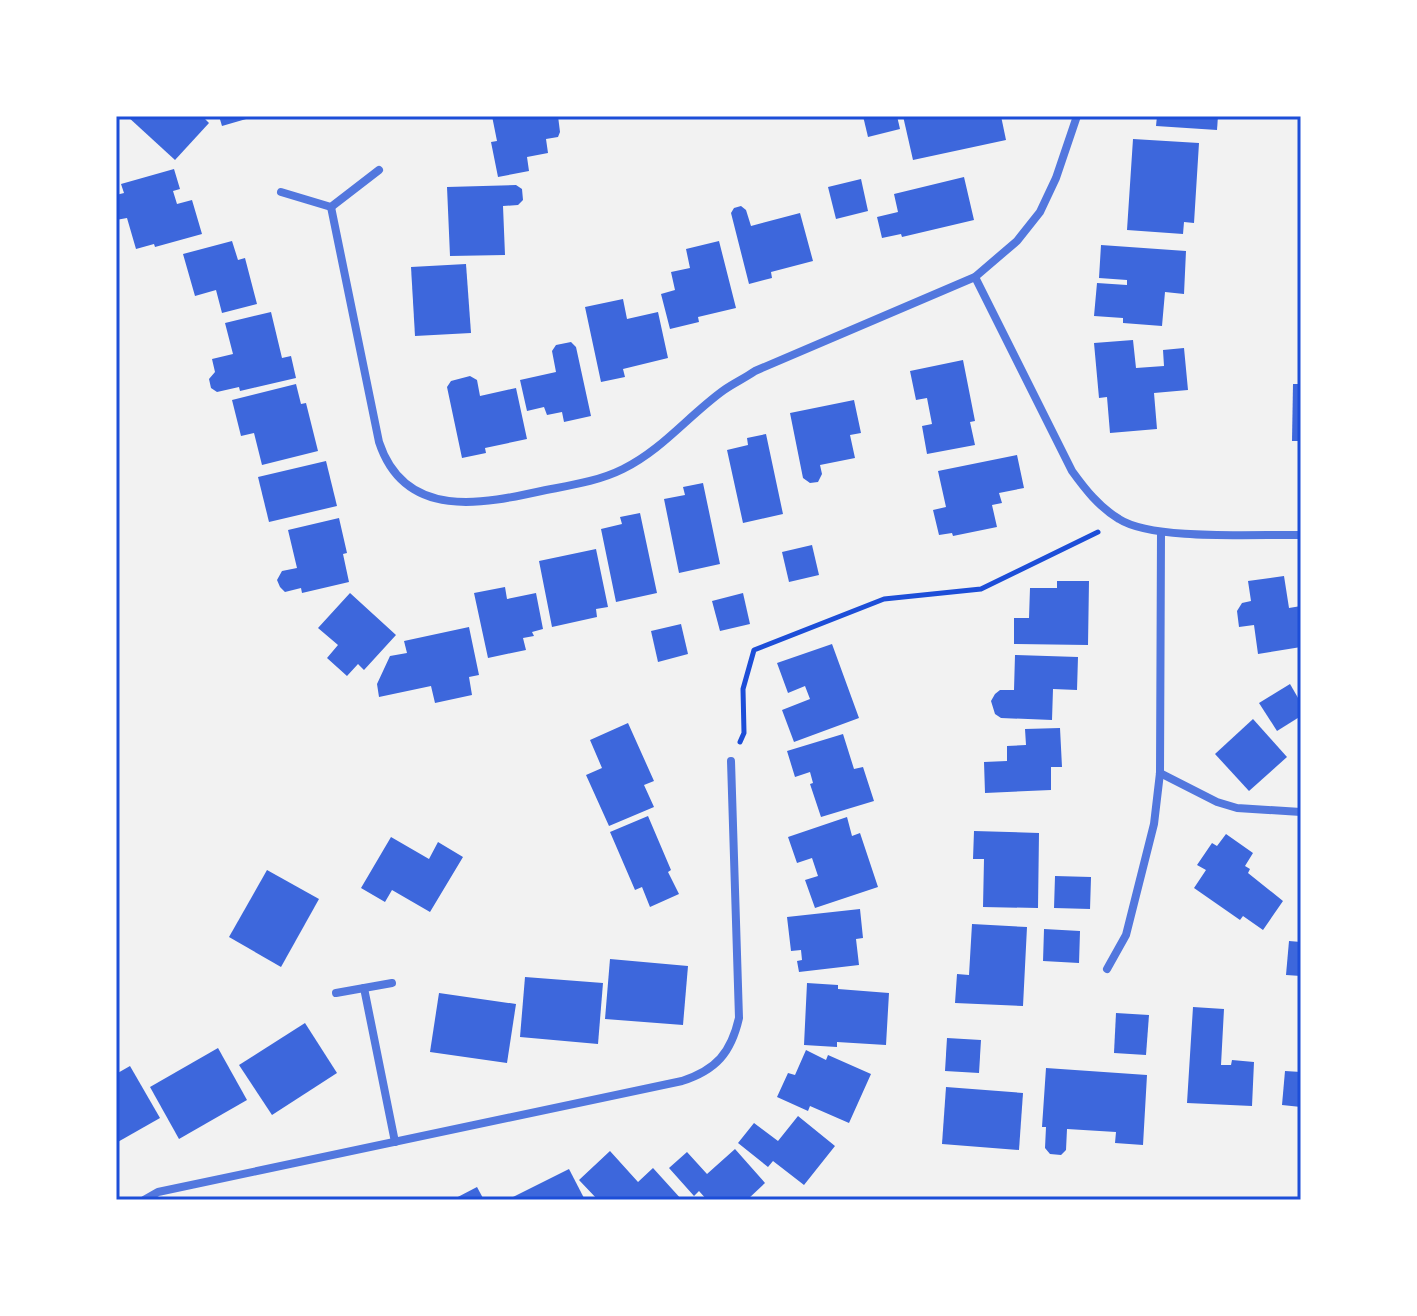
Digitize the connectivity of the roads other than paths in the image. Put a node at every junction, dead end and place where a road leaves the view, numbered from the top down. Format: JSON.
{"nodes":[{"id":1,"x":1077,"y":116,"type":"edge"},
{"id":2,"x":379,"y":170,"type":"dead end"},
{"id":3,"x":281,"y":192,"type":"dead end"},
{"id":4,"x":331,"y":207,"type":"junction"},
{"id":5,"x":975,"y":277,"type":"junction"},
{"id":6,"x":1161,"y":533,"type":"junction"},
{"id":7,"x":1301,"y":535,"type":"edge"},
{"id":8,"x":731,"y":761,"type":"road end"},
{"id":9,"x":1160,"y":773,"type":"junction"},
{"id":10,"x":1301,"y":812,"type":"edge"},
{"id":11,"x":1107,"y":969,"type":"dead end"},
{"id":12,"x":392,"y":983,"type":"dead end"},
{"id":13,"x":364,"y":988,"type":"junction"},
{"id":14,"x":336,"y":993,"type":"dead end"},
{"id":15,"x":395,"y":1142,"type":"junction"},
{"id":16,"x":144,"y":1200,"type":"edge"}],
"edges":[{"from":1,"to":5,"type":"street"},
{"from":2,"to":4,"type":"street"},
{"from":3,"to":4,"type":"street"},
{"from":4,"to":5,"type":"street"},
{"from":5,"to":6,"type":"street"},
{"from":6,"to":7,"type":"street"},
{"from":6,"to":9,"type":"street"},
{"from":8,"to":15,"type":"street"},
{"from":9,"to":10,"type":"street"},
{"from":9,"to":11,"type":"street"},
{"from":12,"to":13,"type":"street"},
{"from":13,"to":14,"type":"street"},
{"from":13,"to":15,"type":"street"},
{"from":15,"to":16,"type":"street"}]}
